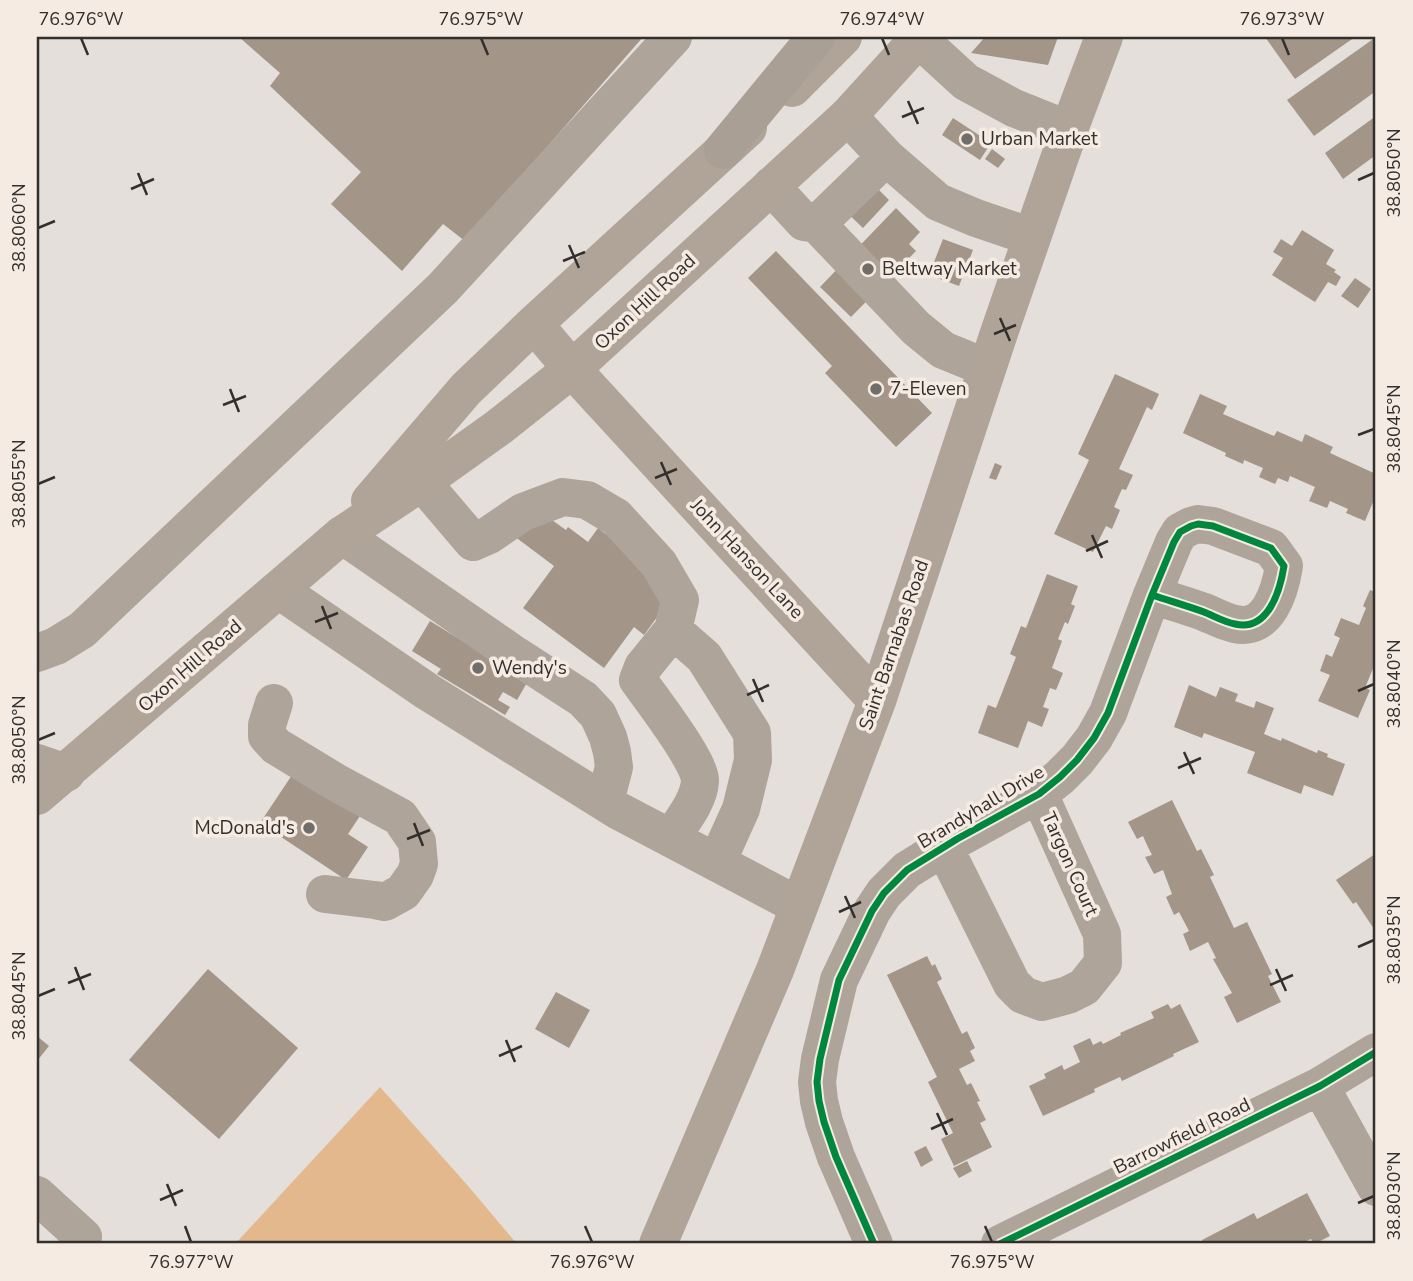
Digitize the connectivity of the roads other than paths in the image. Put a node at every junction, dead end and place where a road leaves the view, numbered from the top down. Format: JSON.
{"nodes":[{"id":1,"x":673,"y":37,"type":"edge"},
{"id":2,"x":816,"y":37,"type":"edge"},
{"id":3,"x":843,"y":37,"type":"edge"},
{"id":4,"x":1104,"y":37,"type":"edge"},
{"id":5,"x":920,"y":38,"type":"edge"},
{"id":6,"x":848,"y":116,"type":"junction"},
{"id":7,"x":1069,"y":130,"type":"junction"},
{"id":8,"x":723,"y":150,"type":"junction"},
{"id":9,"x":886,"y":157,"type":"junction"},
{"id":10,"x":771,"y":186,"type":"junction"},
{"id":11,"x":817,"y":224,"type":"junction"},
{"id":12,"x":1032,"y":237,"type":"junction"},
{"id":13,"x":534,"y":324,"type":"junction"},
{"id":14,"x":987,"y":368,"type":"junction"},
{"id":15,"x":572,"y":369,"type":"junction"},
{"id":16,"x":422,"y":482,"type":"junction"},
{"id":17,"x":342,"y":535,"type":"junction"},
{"id":18,"x":279,"y":590,"type":"junction"},
{"id":19,"x":1152,"y":595,"type":"junction"},
{"id":20,"x":673,"y":630,"type":"junction"},
{"id":21,"x":37,"y":653,"type":"edge"},
{"id":22,"x":877,"y":701,"type":"junction"},
{"id":23,"x":274,"y":703,"type":"dead end"},
{"id":24,"x":51,"y":768,"type":"edge"},
{"id":25,"x":1039,"y":794,"type":"junction"},
{"id":26,"x":37,"y":796,"type":"edge"},
{"id":27,"x":605,"y":802,"type":"junction"},
{"id":28,"x":671,"y":838,"type":"junction"},
{"id":29,"x":944,"y":847,"type":"junction"},
{"id":30,"x":717,"y":862,"type":"junction"},
{"id":31,"x":325,"y":894,"type":"dead end"},
{"id":32,"x":799,"y":906,"type":"junction"},
{"id":33,"x":1376,"y":1052,"type":"edge"},
{"id":34,"x":1320,"y":1086,"type":"junction"},
{"id":35,"x":1376,"y":1187,"type":"edge"},
{"id":36,"x":37,"y":1195,"type":"edge"},
{"id":37,"x":82,"y":1244,"type":"edge"},
{"id":38,"x":658,"y":1244,"type":"edge"},
{"id":39,"x":874,"y":1244,"type":"edge"},
{"id":40,"x":1000,"y":1244,"type":"edge"}],
"edges":[{"from":1,"to":21,"type":"street"},
{"from":2,"to":8,"type":"highway"},
{"from":3,"to":8,"type":"main road","name":"Oxon Hill Road"},
{"from":4,"to":7,"type":"main road","name":"Saint Barnabas Road"},
{"from":5,"to":6,"type":"main road","name":"Oxon Hill Road"},
{"from":5,"to":7,"type":"street"},
{"from":6,"to":9,"type":"street"},
{"from":6,"to":10,"type":"main road","name":"Oxon Hill Road"},
{"from":7,"to":12,"type":"main road","name":"Saint Barnabas Road"},
{"from":8,"to":13,"type":"main road","name":"Oxon Hill Road"},
{"from":9,"to":11,"type":"street"},
{"from":9,"to":12,"type":"street"},
{"from":10,"to":11,"type":"street"},
{"from":10,"to":15,"type":"main road","name":"Oxon Hill Road"},
{"from":11,"to":14,"type":"street"},
{"from":12,"to":14,"type":"main road","name":"Saint Barnabas Road"},
{"from":13,"to":15,"type":"main road","name":"John Hanson Lane"},
{"from":13,"to":17,"type":"main road","name":"Oxon Hill Road"},
{"from":14,"to":22,"type":"main road","name":"Saint Barnabas Road"},
{"from":15,"to":16,"type":"main road","name":"Oxon Hill Road"},
{"from":15,"to":22,"type":"main road","name":"John Hanson Lane"},
{"from":16,"to":17,"type":"main road","name":"Oxon Hill Road"},
{"from":16,"to":20,"type":"street"},
{"from":17,"to":18,"type":"main road","name":"Oxon Hill Road"},
{"from":17,"to":27,"type":"street"},
{"from":18,"to":24,"type":"main road","name":"Oxon Hill Road"},
{"from":18,"to":27,"type":"street"},
{"from":19,"to":19,"type":"street","name":"Brandyhall Drive"},
{"from":19,"to":25,"type":"street","name":"Brandyhall Drive"},
{"from":20,"to":28,"type":"street"},
{"from":20,"to":30,"type":"street"},
{"from":22,"to":32,"type":"main road","name":"Saint Barnabas Road"},
{"from":23,"to":31,"type":"street"},
{"from":24,"to":26,"type":"main road","name":"Oxon Hill Road"},
{"from":25,"to":29,"type":"street","name":"Brandyhall Drive"},
{"from":25,"to":29,"type":"street","name":"Targon Court"},
{"from":27,"to":28,"type":"street"},
{"from":28,"to":30,"type":"street"},
{"from":29,"to":39,"type":"street","name":"Brandyhall Drive"},
{"from":30,"to":32,"type":"street"},
{"from":32,"to":38,"type":"main road","name":"Saint Barnabas Road"},
{"from":33,"to":34,"type":"street","name":"Barrowfield Road"},
{"from":34,"to":35,"type":"street"},
{"from":34,"to":40,"type":"street","name":"Barrowfield Road"},
{"from":36,"to":37,"type":"street"}]}
